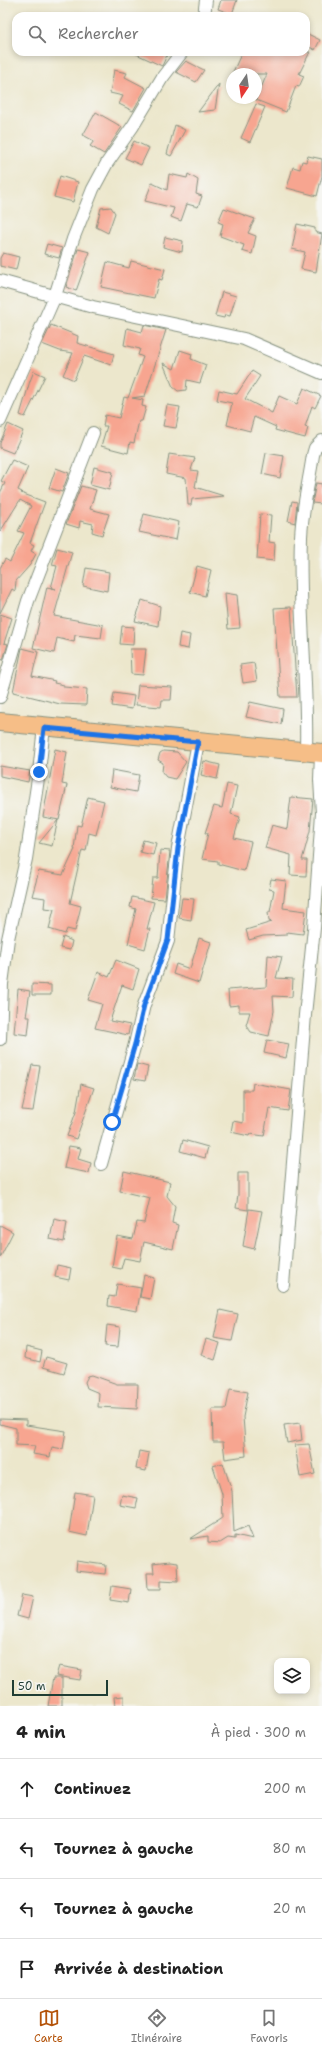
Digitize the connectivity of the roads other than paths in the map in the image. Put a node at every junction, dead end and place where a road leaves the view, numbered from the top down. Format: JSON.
{"nodes":[{"id":1,"x":206,"y":0,"type":"edge"},
{"id":2,"x":204,"y":12,"type":"edge"},
{"id":3,"x":179,"y":56,"type":"edge"},
{"id":4,"x":0,"y":281,"type":"edge"},
{"id":5,"x":54,"y":296,"type":"junction"},
{"id":6,"x":322,"y":373,"type":"edge"},
{"id":7,"x":0,"y":421,"type":"edge"},
{"id":8,"x":93,"y":433,"type":"dead end"},
{"id":9,"x":322,"y":441,"type":"edge"},
{"id":10,"x":0,"y":697,"type":"edge"},
{"id":11,"x":0,"y":722,"type":"edge"},
{"id":12,"x":44,"y":728,"type":"junction"},
{"id":13,"x":198,"y":742,"type":"junction"},
{"id":14,"x":316,"y":752,"type":"edge"},
{"id":15,"x":0,"y":1040,"type":"edge"},
{"id":16,"x":101,"y":1164,"type":"dead end"},
{"id":17,"x":283,"y":1285,"type":"dead end"}],
"edges":[{"from":1,"to":2,"type":"street"},
{"from":3,"to":5,"type":"street"},
{"from":4,"to":5,"type":"street"},
{"from":5,"to":6,"type":"street"},
{"from":5,"to":7,"type":"street"},
{"from":8,"to":10,"type":"street"},
{"from":9,"to":14,"type":"street"},
{"from":11,"to":12,"type":"main road"},
{"from":12,"to":13,"type":"main road"},
{"from":12,"to":15,"type":"street"},
{"from":13,"to":14,"type":"main road"},
{"from":13,"to":16,"type":"street"},
{"from":14,"to":17,"type":"street"}]}
